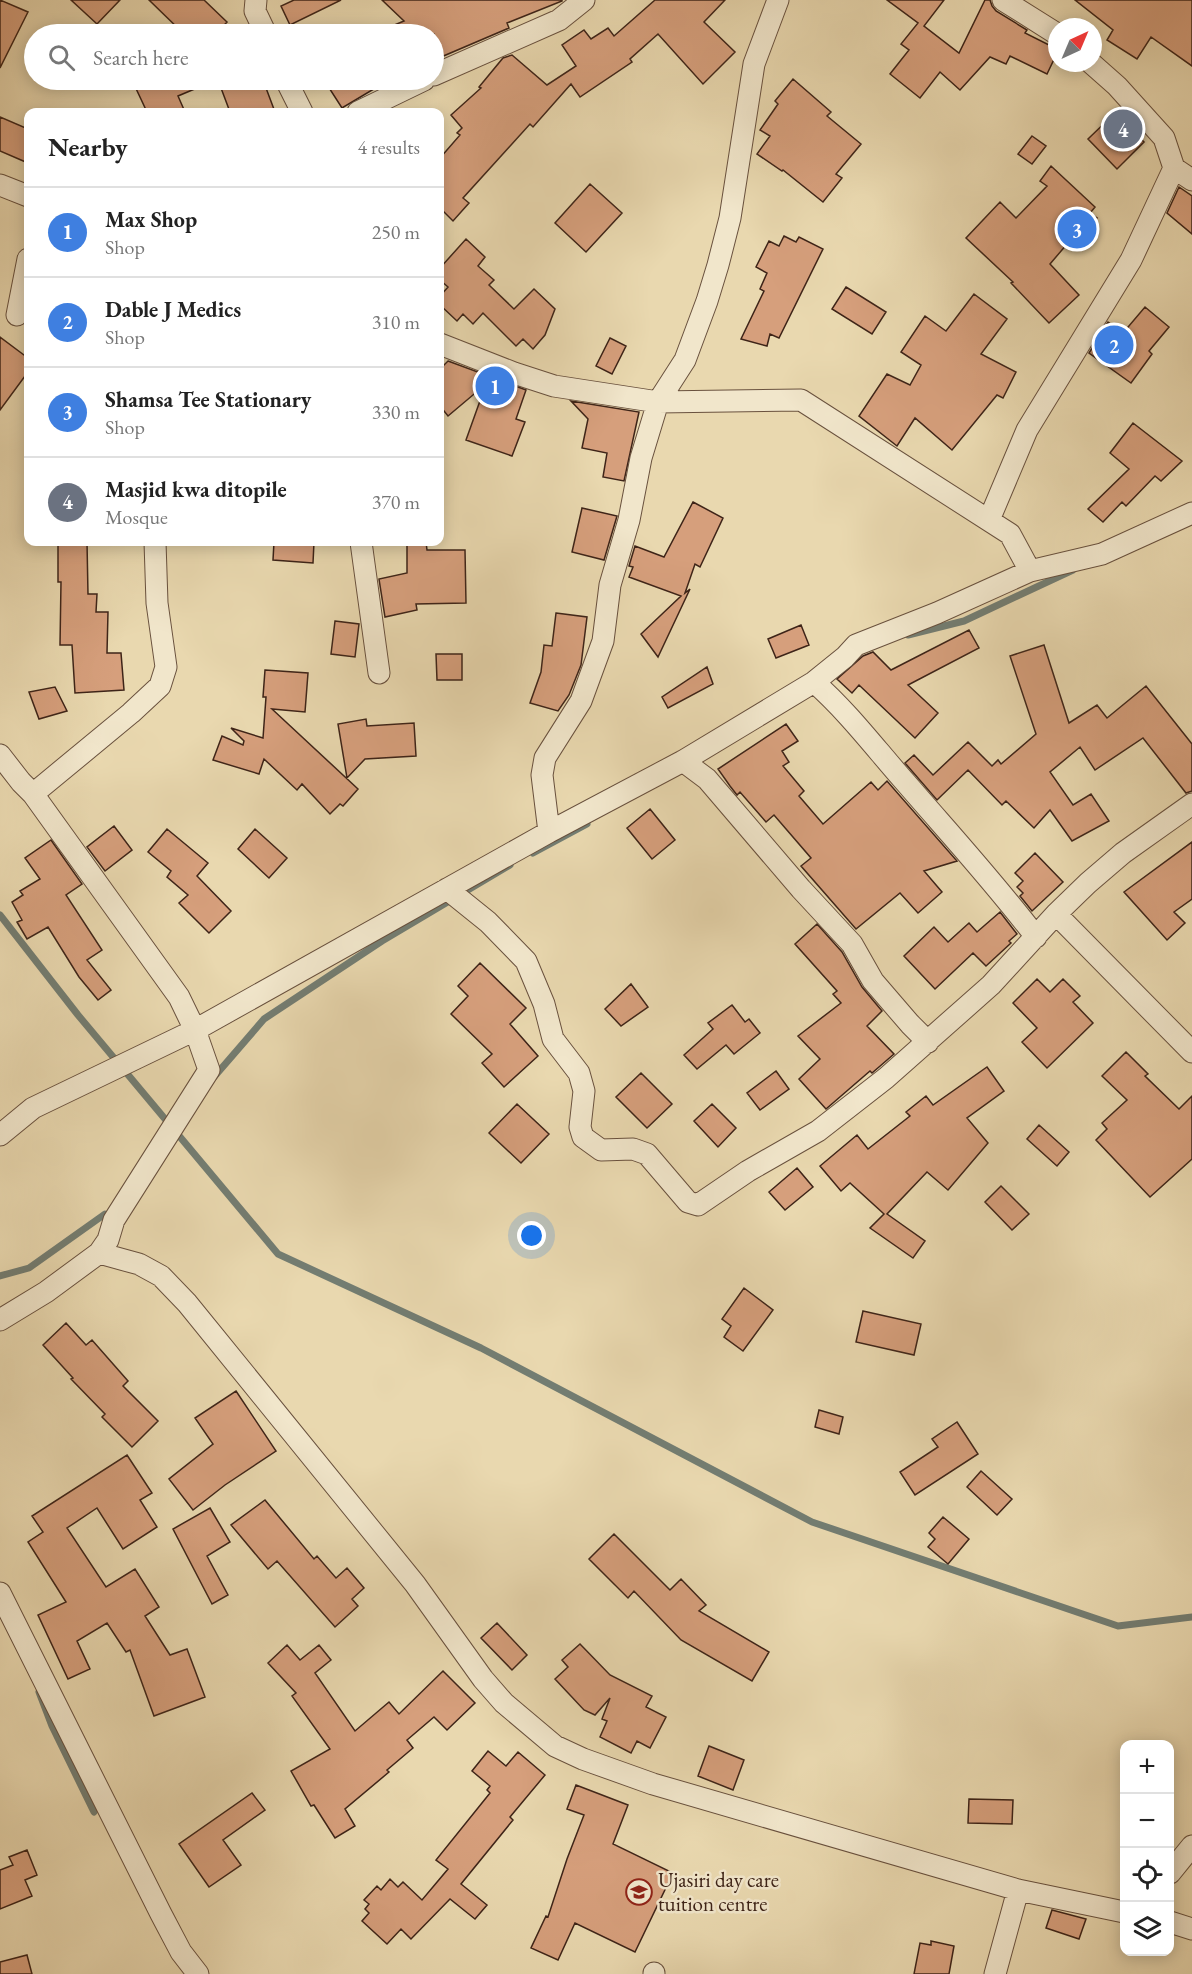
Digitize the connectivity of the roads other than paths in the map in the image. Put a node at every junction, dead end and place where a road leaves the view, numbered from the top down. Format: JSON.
{"nodes":[{"id":1,"x":256,"y":0,"type":"edge"},
{"id":2,"x":584,"y":0,"type":"edge"},
{"id":3,"x":778,"y":0,"type":"edge"},
{"id":4,"x":1003,"y":0,"type":"edge"},
{"id":5,"x":261,"y":24,"type":"edge"},
{"id":6,"x":1048,"y":28,"type":"edge"},
{"id":7,"x":444,"y":71,"type":"edge"},
{"id":8,"x":1101,"y":72,"type":"edge"},
{"id":9,"x":291,"y":90,"type":"edge"},
{"id":10,"x":403,"y":90,"type":"edge"},
{"id":11,"x":300,"y":108,"type":"edge"},
{"id":12,"x":366,"y":108,"type":"edge"},
{"id":13,"x":1174,"y":168,"type":"junction"},
{"id":14,"x":1192,"y":180,"type":"edge"},
{"id":15,"x":0,"y":185,"type":"edge"},
{"id":16,"x":24,"y":194,"type":"edge"},
{"id":17,"x":24,"y":279,"type":"edge"},
{"id":18,"x":17,"y":315,"type":"dead end"},
{"id":19,"x":444,"y":346,"type":"edge"},
{"id":20,"x":658,"y":402,"type":"junction"},
{"id":21,"x":1192,"y":513,"type":"edge"},
{"id":22,"x":989,"y":520,"type":"junction"},
{"id":23,"x":156,"y":546,"type":"edge"},
{"id":24,"x":362,"y":546,"type":"edge"},
{"id":25,"x":1030,"y":571,"type":"junction"},
{"id":26,"x":379,"y":673,"type":"dead end"},
{"id":27,"x":813,"y":682,"type":"junction"},
{"id":28,"x":0,"y":755,"type":"edge"},
{"id":29,"x":683,"y":761,"type":"junction"},
{"id":30,"x":33,"y":794,"type":"junction"},
{"id":31,"x":1192,"y":804,"type":"edge"},
{"id":32,"x":549,"y":832,"type":"junction"},
{"id":33,"x":447,"y":889,"type":"junction"},
{"id":34,"x":1056,"y":914,"type":"junction"},
{"id":35,"x":1036,"y":937,"type":"junction"},
{"id":36,"x":195,"y":1030,"type":"junction"},
{"id":37,"x":928,"y":1042,"type":"junction"},
{"id":38,"x":1192,"y":1052,"type":"edge"},
{"id":39,"x":0,"y":1135,"type":"edge"},
{"id":40,"x":99,"y":1253,"type":"junction"},
{"id":41,"x":0,"y":1320,"type":"edge"},
{"id":42,"x":0,"y":1593,"type":"edge"},
{"id":43,"x":1192,"y":1846,"type":"edge"},
{"id":44,"x":1174,"y":1868,"type":"edge"},
{"id":45,"x":1018,"y":1890,"type":"junction"},
{"id":46,"x":1120,"y":1909,"type":"edge"},
{"id":47,"x":1174,"y":1923,"type":"edge"},
{"id":48,"x":1192,"y":1929,"type":"edge"},
{"id":49,"x":198,"y":1974,"type":"edge"},
{"id":50,"x":995,"y":1974,"type":"edge"}],
"edges":[{"from":1,"to":5,"type":"street"},
{"from":2,"to":7,"type":"street"},
{"from":3,"to":20,"type":"street"},
{"from":4,"to":6,"type":"street"},
{"from":8,"to":13,"type":"street"},
{"from":9,"to":11,"type":"street"},
{"from":10,"to":12,"type":"street"},
{"from":13,"to":14,"type":"street"},
{"from":13,"to":22,"type":"street"},
{"from":15,"to":16,"type":"street"},
{"from":17,"to":18,"type":"street"},
{"from":19,"to":20,"type":"street"},
{"from":20,"to":22,"type":"street"},
{"from":20,"to":32,"type":"street"},
{"from":21,"to":25,"type":"street"},
{"from":22,"to":25,"type":"street"},
{"from":23,"to":30,"type":"street"},
{"from":24,"to":26,"type":"street"},
{"from":25,"to":27,"type":"street"},
{"from":27,"to":29,"type":"street"},
{"from":27,"to":35,"type":"street"},
{"from":28,"to":30,"type":"street"},
{"from":29,"to":32,"type":"street"},
{"from":29,"to":37,"type":"street"},
{"from":30,"to":36,"type":"street"},
{"from":31,"to":34,"type":"street"},
{"from":32,"to":33,"type":"street"},
{"from":33,"to":36,"type":"street"},
{"from":33,"to":37,"type":"street"},
{"from":34,"to":35,"type":"street"},
{"from":34,"to":38,"type":"street"},
{"from":35,"to":37,"type":"street"},
{"from":36,"to":39,"type":"street"},
{"from":36,"to":40,"type":"street"},
{"from":40,"to":41,"type":"street"},
{"from":40,"to":45,"type":"street"},
{"from":42,"to":49,"type":"street"},
{"from":43,"to":44,"type":"street"},
{"from":45,"to":46,"type":"street"},
{"from":45,"to":50,"type":"street"},
{"from":47,"to":48,"type":"street"}]}
